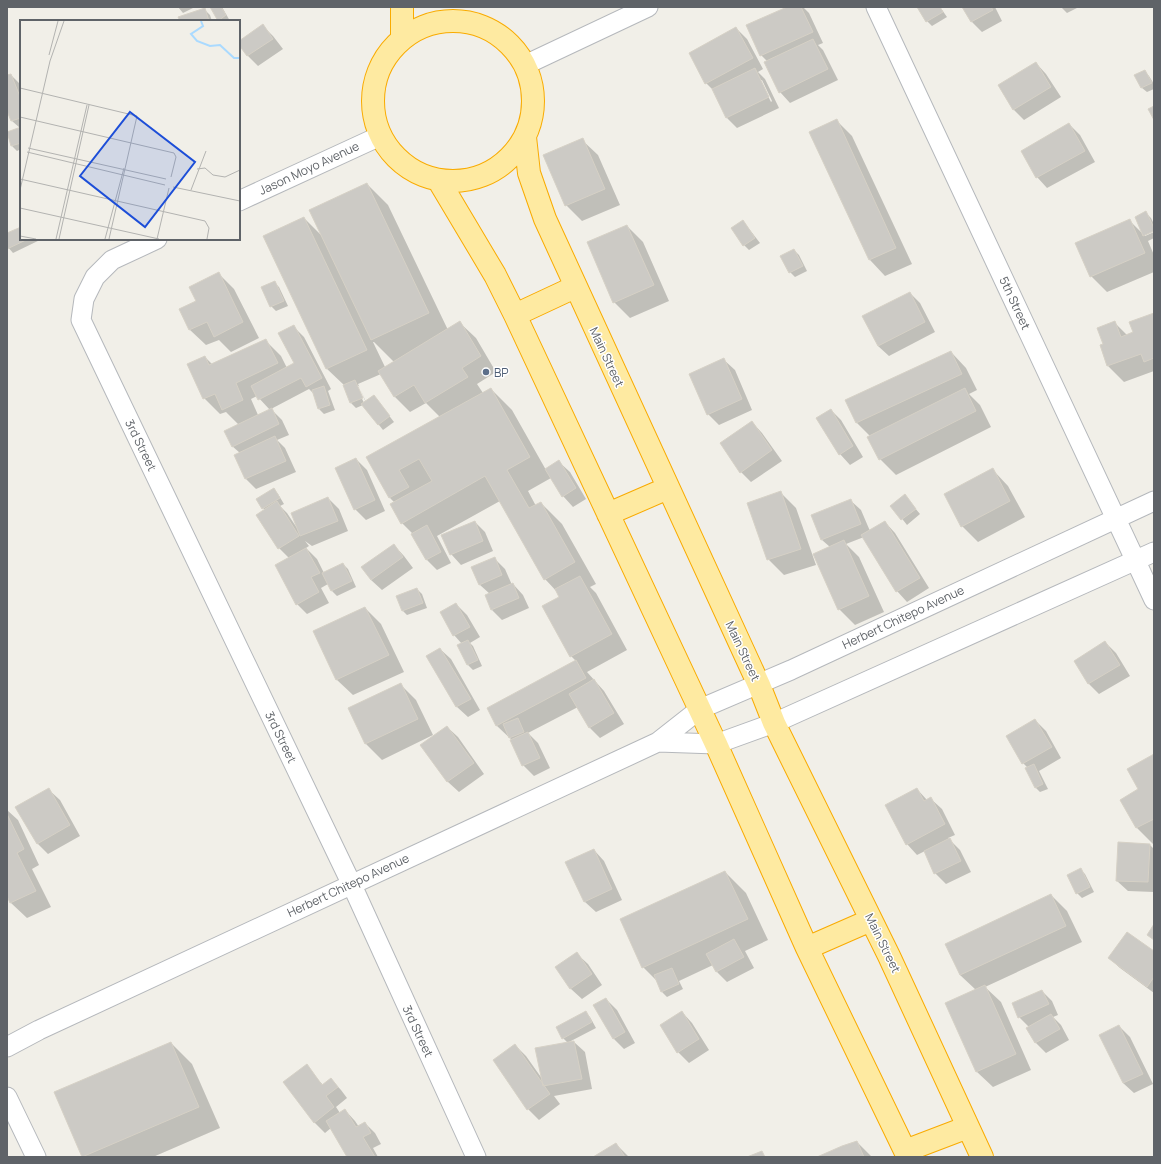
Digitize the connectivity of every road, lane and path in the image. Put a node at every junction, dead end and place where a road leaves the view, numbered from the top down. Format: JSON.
{"nodes":[{"id":1,"x":402,"y":7,"type":"edge"},
{"id":2,"x":648,"y":7,"type":"edge"},
{"id":3,"x":876,"y":7,"type":"edge"},
{"id":4,"x":463,"y":14,"type":"edge"},
{"id":5,"x":402,"y":38,"type":"junction"},
{"id":6,"x":525,"y":65,"type":"junction"},
{"id":7,"x":380,"y":136,"type":"junction"},
{"id":8,"x":525,"y":137,"type":"junction"},
{"id":9,"x":439,"y":181,"type":"junction"},
{"id":10,"x":240,"y":201,"type":"edge"},
{"id":11,"x":155,"y":240,"type":"edge"},
{"id":12,"x":575,"y":287,"type":"junction"},
{"id":13,"x":515,"y":315,"type":"junction"},
{"id":14,"x":668,"y":488,"type":"junction"},
{"id":15,"x":1154,"y":501,"type":"edge"},
{"id":16,"x":608,"y":514,"type":"junction"},
{"id":17,"x":1116,"y":518,"type":"junction"},
{"id":18,"x":1154,"y":552,"type":"edge"},
{"id":19,"x":1136,"y":560,"type":"junction"},
{"id":20,"x":1154,"y":600,"type":"edge"},
{"id":21,"x":759,"y":685,"type":"junction"},
{"id":22,"x":700,"y":710,"type":"junction"},
{"id":23,"x":774,"y":723,"type":"junction"},
{"id":24,"x":658,"y":742,"type":"junction"},
{"id":25,"x":716,"y":744,"type":"junction"},
{"id":26,"x":351,"y":883,"type":"junction"},
{"id":27,"x":871,"y":920,"type":"junction"},
{"id":28,"x":807,"y":948,"type":"junction"},
{"id":29,"x":7,"y":1047,"type":"edge"},
{"id":30,"x":7,"y":1097,"type":"edge"},
{"id":31,"x":968,"y":1127,"type":"junction"},
{"id":32,"x":906,"y":1154,"type":"edge"},
{"id":33,"x":36,"y":1157,"type":"edge"},
{"id":34,"x":476,"y":1157,"type":"edge"},
{"id":35,"x":982,"y":1157,"type":"edge"}],
"edges":[{"from":1,"to":5,"type":"highway"},
{"from":2,"to":6,"type":"street"},
{"from":3,"to":17,"type":"street","name":"5th Street"},
{"from":4,"to":5,"type":"highway","name":"Main Street"},
{"from":4,"to":6,"type":"highway","name":"Main Street"},
{"from":5,"to":7,"type":"highway","name":"Main Street"},
{"from":6,"to":8,"type":"highway","name":"Main Street"},
{"from":7,"to":9,"type":"highway","name":"Main Street"},
{"from":7,"to":10,"type":"street","name":"Jason Moyo Avenue"},
{"from":8,"to":9,"type":"highway","name":"Main Street"},
{"from":8,"to":12,"type":"highway","name":"Main Street"},
{"from":9,"to":13,"type":"highway"},
{"from":11,"to":26,"type":"street","name":"3rd Street"},
{"from":12,"to":13,"type":"highway"},
{"from":12,"to":14,"type":"highway","name":"Main Street"},
{"from":13,"to":16,"type":"highway"},
{"from":14,"to":16,"type":"highway"},
{"from":14,"to":21,"type":"highway","name":"Main Street"},
{"from":15,"to":17,"type":"street","name":"Herbert Chitepo Avenue"},
{"from":16,"to":22,"type":"highway"},
{"from":17,"to":19,"type":"street","name":"5th Street"},
{"from":17,"to":21,"type":"street","name":"Herbert Chitepo Avenue"},
{"from":18,"to":19,"type":"street","name":"Herbert Chitepo Avenue"},
{"from":19,"to":20,"type":"street","name":"5th Street"},
{"from":19,"to":23,"type":"street","name":"Herbert Chitepo Avenue"},
{"from":21,"to":22,"type":"street","name":"Herbert Chitepo Avenue"},
{"from":21,"to":23,"type":"highway","name":"Main Street"},
{"from":22,"to":24,"type":"street","name":"Herbert Chitepo Avenue"},
{"from":22,"to":25,"type":"highway"},
{"from":23,"to":25,"type":"street","name":"Herbert Chitepo Avenue"},
{"from":23,"to":27,"type":"highway","name":"Main Street"},
{"from":24,"to":25,"type":"street","name":"Herbert Chitepo Avenue"},
{"from":24,"to":26,"type":"street","name":"Herbert Chitepo Avenue"},
{"from":25,"to":28,"type":"highway"},
{"from":26,"to":29,"type":"street","name":"Herbert Chitepo Avenue"},
{"from":26,"to":34,"type":"street","name":"3rd Street"},
{"from":27,"to":28,"type":"highway"},
{"from":27,"to":31,"type":"highway","name":"Main Street"},
{"from":28,"to":32,"type":"highway"},
{"from":30,"to":33,"type":"street"},
{"from":31,"to":32,"type":"highway"},
{"from":31,"to":35,"type":"highway","name":"Main Street"}]}
